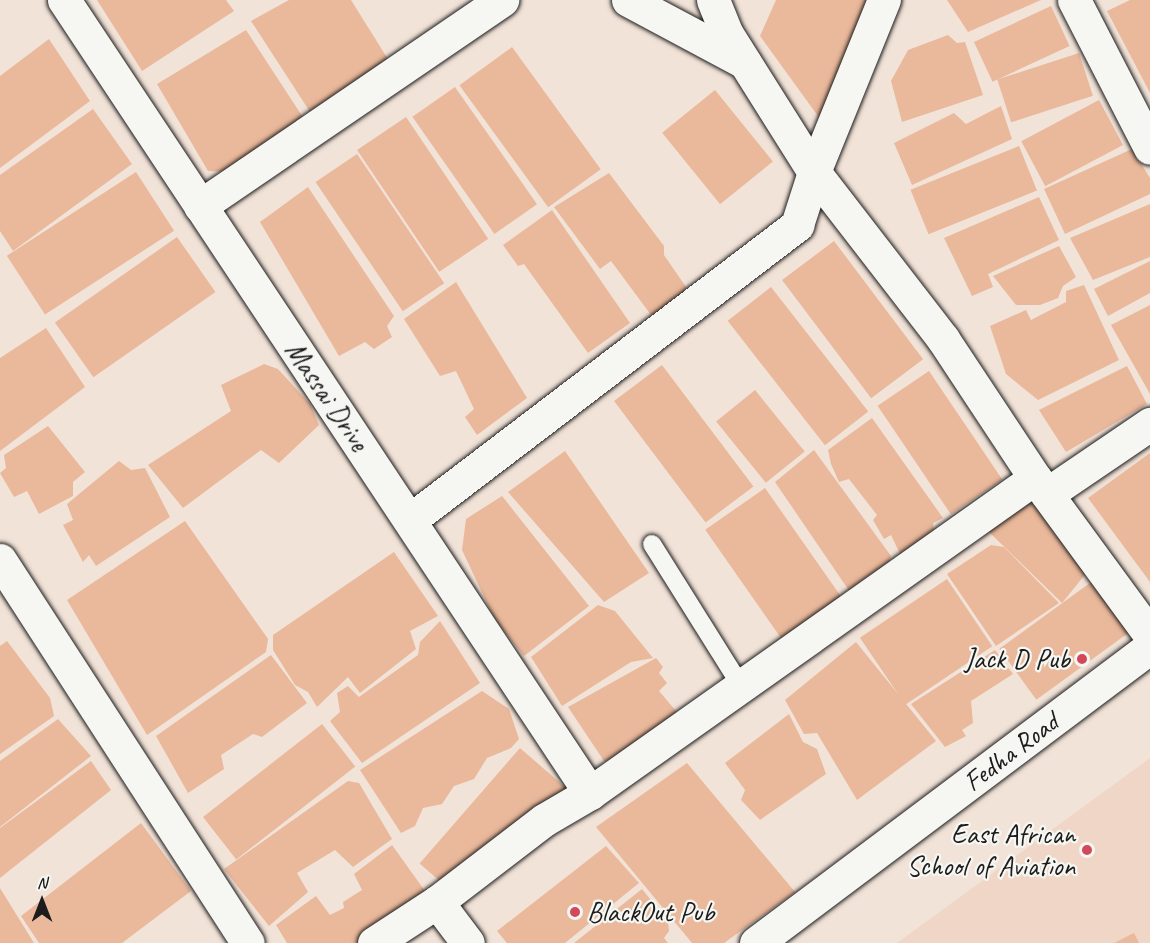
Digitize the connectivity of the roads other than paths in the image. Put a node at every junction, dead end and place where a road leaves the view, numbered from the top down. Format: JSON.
{"nodes":[{"id":1,"x":64,"y":0,"type":"edge"},
{"id":2,"x":502,"y":0,"type":"edge"},
{"id":3,"x":628,"y":0,"type":"edge"},
{"id":4,"x":713,"y":0,"type":"edge"},
{"id":5,"x":884,"y":0,"type":"edge"},
{"id":6,"x":1074,"y":0,"type":"edge"},
{"id":7,"x":744,"y":62,"type":"junction"},
{"id":8,"x":1150,"y":148,"type":"edge"},
{"id":9,"x":814,"y":172,"type":"junction"},
{"id":10,"x":200,"y":206,"type":"junction"},
{"id":11,"x":1150,"y":424,"type":"edge"},
{"id":12,"x":1041,"y":486,"type":"junction"},
{"id":13,"x":410,"y":520,"type":"junction"},
{"id":14,"x":652,"y":544,"type":"dead end"},
{"id":15,"x":0,"y":560,"type":"edge"},
{"id":16,"x":1150,"y":635,"type":"edge"},
{"id":17,"x":1150,"y":647,"type":"edge"},
{"id":18,"x":741,"y":686,"type":"junction"},
{"id":19,"x":590,"y":793,"type":"junction"},
{"id":20,"x":437,"y":902,"type":"junction"},
{"id":21,"x":248,"y":943,"type":"edge"},
{"id":22,"x":374,"y":943,"type":"edge"},
{"id":23,"x":468,"y":943,"type":"edge"},
{"id":24,"x":756,"y":943,"type":"edge"}],
"edges":[{"from":1,"to":10,"type":"street","name":"Massai Drive"},
{"from":2,"to":10,"type":"street"},
{"from":3,"to":7,"type":"street"},
{"from":4,"to":7,"type":"street"},
{"from":5,"to":9,"type":"street"},
{"from":6,"to":8,"type":"street"},
{"from":7,"to":9,"type":"street"},
{"from":9,"to":12,"type":"street"},
{"from":9,"to":13,"type":"street"},
{"from":10,"to":13,"type":"street","name":"Massai Drive"},
{"from":11,"to":12,"type":"street"},
{"from":12,"to":16,"type":"street"},
{"from":12,"to":18,"type":"street"},
{"from":13,"to":19,"type":"street","name":"Massai Drive"},
{"from":14,"to":18,"type":"lane"},
{"from":15,"to":21,"type":"street"},
{"from":17,"to":24,"type":"street","name":"Fedha Road"},
{"from":18,"to":19,"type":"street"},
{"from":19,"to":20,"type":"street"},
{"from":20,"to":22,"type":"street"},
{"from":20,"to":23,"type":"street"}]}
